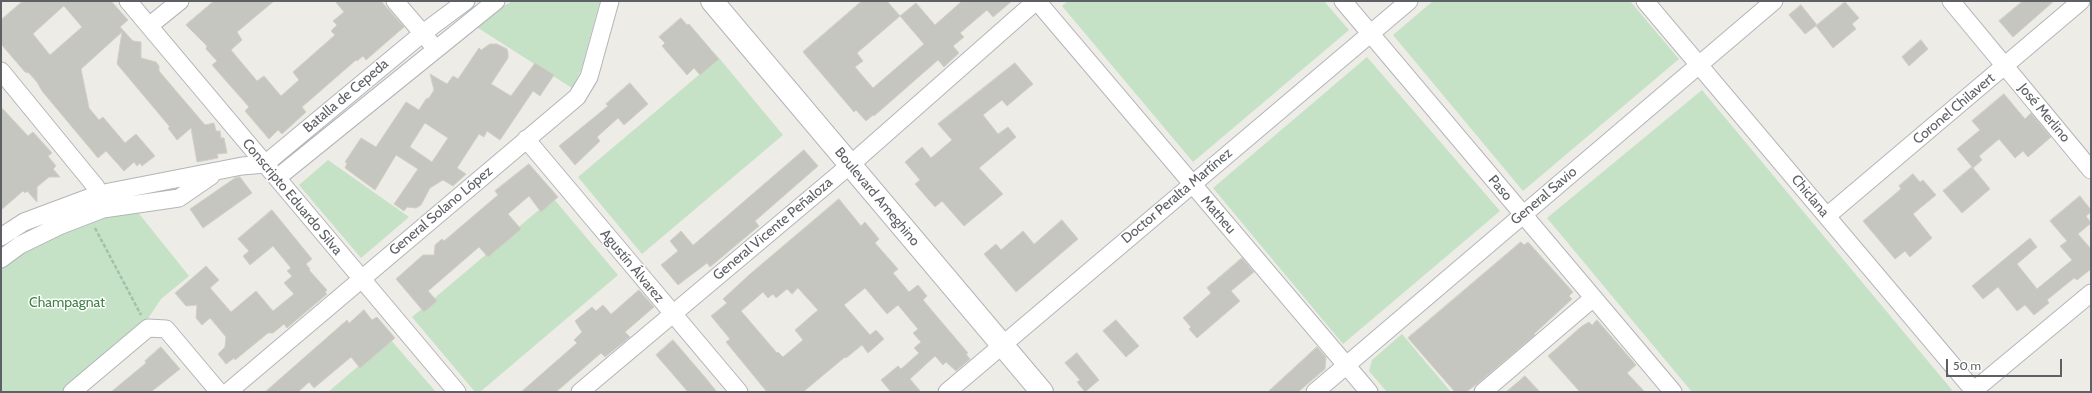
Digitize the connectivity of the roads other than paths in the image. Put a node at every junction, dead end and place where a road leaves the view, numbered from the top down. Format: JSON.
{"nodes":[{"id":1,"x":128,"y":1,"type":"edge"},
{"id":2,"x":180,"y":1,"type":"edge"},
{"id":3,"x":395,"y":1,"type":"edge"},
{"id":4,"x":466,"y":1,"type":"edge"},
{"id":5,"x":496,"y":1,"type":"edge"},
{"id":6,"x":610,"y":1,"type":"edge"},
{"id":7,"x":712,"y":1,"type":"edge"},
{"id":8,"x":1037,"y":1,"type":"edge"},
{"id":9,"x":1343,"y":1,"type":"edge"},
{"id":10,"x":1409,"y":1,"type":"edge"},
{"id":11,"x":1645,"y":1,"type":"edge"},
{"id":12,"x":1774,"y":1,"type":"edge"},
{"id":13,"x":1951,"y":1,"type":"edge"},
{"id":14,"x":2081,"y":1,"type":"edge"},
{"id":15,"x":149,"y":26,"type":"junction"},
{"id":16,"x":423,"y":33,"type":"junction"},
{"id":17,"x":1370,"y":34,"type":"junction"},
{"id":18,"x":435,"y":48,"type":"junction"},
{"id":19,"x":1699,"y":66,"type":"junction"},
{"id":20,"x":2005,"y":66,"type":"junction"},
{"id":21,"x":1,"y":72,"type":"edge"},
{"id":22,"x":526,"y":139,"type":"junction"},
{"id":23,"x":264,"y":164,"type":"junction"},
{"id":24,"x":850,"y":165,"type":"junction"},
{"id":25,"x":2091,"y":170,"type":"edge"},
{"id":26,"x":277,"y":178,"type":"junction"},
{"id":27,"x":1191,"y":184,"type":"junction"},
{"id":28,"x":97,"y":206,"type":"junction"},
{"id":29,"x":1522,"y":214,"type":"junction"},
{"id":30,"x":1827,"y":216,"type":"junction"},
{"id":31,"x":1,"y":237,"type":"edge"},
{"id":32,"x":1,"y":259,"type":"edge"},
{"id":33,"x":361,"y":280,"type":"junction"},
{"id":34,"x":2091,"y":293,"type":"edge"},
{"id":35,"x":1592,"y":299,"type":"junction"},
{"id":36,"x":672,"y":314,"type":"junction"},
{"id":37,"x":1002,"y":345,"type":"junction"},
{"id":38,"x":1346,"y":365,"type":"junction"},
{"id":39,"x":1973,"y":391,"type":"edge"},
{"id":40,"x":72,"y":392,"type":"edge"},
{"id":41,"x":219,"y":392,"type":"edge"},
{"id":42,"x":228,"y":392,"type":"edge"},
{"id":43,"x":457,"y":392,"type":"edge"},
{"id":44,"x":580,"y":392,"type":"edge"},
{"id":45,"x":739,"y":392,"type":"edge"},
{"id":46,"x":947,"y":392,"type":"edge"},
{"id":47,"x":1042,"y":392,"type":"edge"},
{"id":48,"x":1315,"y":392,"type":"edge"},
{"id":49,"x":1369,"y":392,"type":"edge"},
{"id":50,"x":1483,"y":392,"type":"edge"},
{"id":51,"x":1673,"y":392,"type":"edge"}],
"edges":[{"from":1,"to":15,"type":"street","name":"Conscripto Eduardo Silva"},
{"from":2,"to":15,"type":"street"},
{"from":3,"to":16,"type":"street"},
{"from":4,"to":16,"type":"street","name":"Batalla de Cepeda"},
{"from":5,"to":18,"type":"street","name":"Batalla de Cepeda"},
{"from":6,"to":22,"type":"street","name":"General Solano López"},
{"from":7,"to":24,"type":"main road","name":"Boulevard Ameghino"},
{"from":8,"to":24,"type":"street","name":"General Vicente Peñaloza"},
{"from":8,"to":27,"type":"street","name":"Matheu"},
{"from":9,"to":17,"type":"street","name":"Paso"},
{"from":10,"to":17,"type":"street","name":"Doctor Peralta Martínez"},
{"from":11,"to":19,"type":"street","name":"Chiclana"},
{"from":12,"to":19,"type":"street","name":"General Savio"},
{"from":13,"to":20,"type":"street","name":"José Merlino"},
{"from":14,"to":20,"type":"street","name":"Coronel Chilavert"},
{"from":15,"to":23,"type":"street","name":"Conscripto Eduardo Silva"},
{"from":16,"to":18,"type":"street"},
{"from":16,"to":23,"type":"street","name":"Batalla de Cepeda"},
{"from":17,"to":27,"type":"street","name":"Doctor Peralta Martínez"},
{"from":17,"to":29,"type":"street","name":"Paso"},
{"from":18,"to":26,"type":"street","name":"Batalla de Cepeda"},
{"from":19,"to":29,"type":"street","name":"General Savio"},
{"from":19,"to":30,"type":"street","name":"Chiclana"},
{"from":20,"to":25,"type":"street","name":"José Merlino"},
{"from":20,"to":30,"type":"street","name":"Coronel Chilavert"},
{"from":21,"to":28,"type":"street"},
{"from":22,"to":33,"type":"street","name":"General Solano López"},
{"from":22,"to":36,"type":"street","name":"Agustín Álvarez"},
{"from":23,"to":26,"type":"street","name":"Conscripto Eduardo Silva"},
{"from":23,"to":28,"type":"street","name":"Batalla de Cepeda"},
{"from":24,"to":36,"type":"street","name":"General Vicente Peñaloza"},
{"from":24,"to":37,"type":"main road","name":"Boulevard Ameghino"},
{"from":26,"to":33,"type":"street","name":"Conscripto Eduardo Silva"},
{"from":27,"to":37,"type":"street","name":"Doctor Peralta Martínez"},
{"from":27,"to":38,"type":"street","name":"Matheu"},
{"from":28,"to":31,"type":"street","name":"Batalla de Cepeda"},
{"from":28,"to":32,"type":"street","name":"Batalla de Cepeda"},
{"from":29,"to":35,"type":"street","name":"Paso"},
{"from":29,"to":38,"type":"street","name":"General Savio"},
{"from":30,"to":39,"type":"street","name":"Chiclana"},
{"from":33,"to":42,"type":"street","name":"General Solano López"},
{"from":33,"to":43,"type":"street","name":"Conscripto Eduardo Silva"},
{"from":34,"to":39,"type":"street"},
{"from":35,"to":50,"type":"street"},
{"from":35,"to":51,"type":"street","name":"Paso"},
{"from":36,"to":44,"type":"street","name":"General Vicente Peñaloza"},
{"from":36,"to":45,"type":"street","name":"Agustín Álvarez"},
{"from":37,"to":46,"type":"street","name":"Doctor Peralta Martínez"},
{"from":37,"to":47,"type":"main road","name":"Boulevard Ameghino"},
{"from":38,"to":48,"type":"street","name":"General Savio"},
{"from":38,"to":49,"type":"street","name":"Matheu"},
{"from":40,"to":41,"type":"street"}]}
